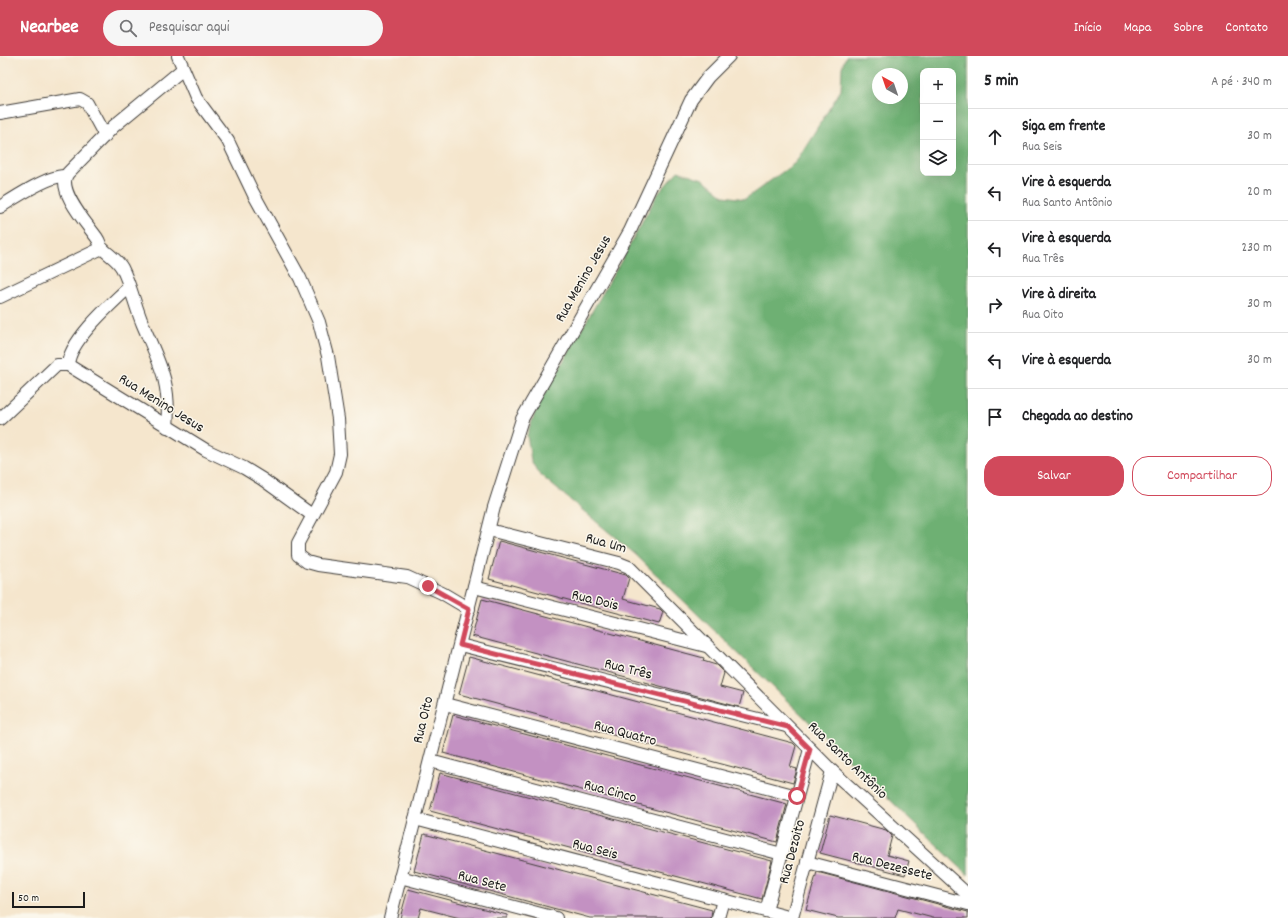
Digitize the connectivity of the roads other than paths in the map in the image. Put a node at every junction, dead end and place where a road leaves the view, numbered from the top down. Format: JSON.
{"nodes":[{"id":1,"x":178,"y":56,"type":"edge"},
{"id":2,"x":729,"y":56,"type":"edge"},
{"id":3,"x":183,"y":69,"type":"junction"},
{"id":4,"x":0,"y":113,"type":"edge"},
{"id":5,"x":105,"y":136,"type":"junction"},
{"id":6,"x":65,"y":176,"type":"junction"},
{"id":7,"x":0,"y":207,"type":"edge"},
{"id":8,"x":102,"y":248,"type":"junction"},
{"id":9,"x":129,"y":287,"type":"junction"},
{"id":10,"x":0,"y":297,"type":"edge"},
{"id":11,"x":68,"y":366,"type":"junction"},
{"id":12,"x":0,"y":419,"type":"edge"},
{"id":13,"x":167,"y":427,"type":"junction"},
{"id":14,"x":312,"y":515,"type":"junction"},
{"id":15,"x":489,"y":530,"type":"junction"},
{"id":16,"x":474,"y":587,"type":"junction"},
{"id":17,"x":469,"y":609,"type":"junction"},
{"id":18,"x":460,"y":645,"type":"junction"},
{"id":19,"x":707,"y":646,"type":"junction"},
{"id":20,"x":445,"y":704,"type":"junction"},
{"id":21,"x":788,"y":727,"type":"junction"},
{"id":22,"x":810,"y":749,"type":"junction"},
{"id":23,"x":430,"y":761,"type":"junction"},
{"id":24,"x":832,"y":771,"type":"junction"},
{"id":25,"x":797,"y":796,"type":"junction"},
{"id":26,"x":415,"y":819,"type":"junction"},
{"id":27,"x":782,"y":854,"type":"junction"},
{"id":28,"x":807,"y":862,"type":"junction"},
{"id":29,"x":400,"y":877,"type":"junction"},
{"id":30,"x":968,"y":895,"type":"edge"},
{"id":31,"x":723,"y":900,"type":"junction"},
{"id":32,"x":968,"y":904,"type":"edge"},
{"id":33,"x":766,"y":911,"type":"junction"},
{"id":34,"x":390,"y":918,"type":"edge"},
{"id":35,"x":556,"y":918,"type":"edge"},
{"id":36,"x":718,"y":918,"type":"edge"},
{"id":37,"x":792,"y":918,"type":"edge"}],
"edges":[{"from":1,"to":3,"type":"street"},
{"from":2,"to":15,"type":"street","name":"Rua Menino Jesus"},
{"from":3,"to":5,"type":"street"},
{"from":3,"to":14,"type":"street"},
{"from":4,"to":5,"type":"street"},
{"from":5,"to":6,"type":"street"},
{"from":6,"to":7,"type":"street"},
{"from":6,"to":8,"type":"street"},
{"from":8,"to":9,"type":"street"},
{"from":8,"to":10,"type":"street"},
{"from":9,"to":11,"type":"street"},
{"from":9,"to":13,"type":"street"},
{"from":11,"to":12,"type":"street"},
{"from":11,"to":13,"type":"street","name":"Rua Menino Jesus"},
{"from":13,"to":14,"type":"street","name":"Rua Menino Jesus"},
{"from":14,"to":17,"type":"street"},
{"from":15,"to":16,"type":"street","name":"Rua Oito"},
{"from":15,"to":19,"type":"street","name":"Rua Um"},
{"from":16,"to":17,"type":"street","name":"Rua Oito"},
{"from":16,"to":19,"type":"street","name":"Rua Dois"},
{"from":17,"to":18,"type":"street","name":"Rua Oito"},
{"from":18,"to":20,"type":"street","name":"Rua Oito"},
{"from":18,"to":21,"type":"street","name":"Rua Três"},
{"from":19,"to":21,"type":"street","name":"Rua Santo Antônio"},
{"from":20,"to":23,"type":"street","name":"Rua Oito"},
{"from":20,"to":25,"type":"street","name":"Rua Quatro"},
{"from":21,"to":22,"type":"street","name":"Rua Santo Antônio"},
{"from":22,"to":24,"type":"street","name":"Rua Santo Antônio"},
{"from":22,"to":25,"type":"street"},
{"from":23,"to":26,"type":"street","name":"Rua Oito"},
{"from":23,"to":27,"type":"street","name":"Rua Cinco"},
{"from":24,"to":28,"type":"street","name":"Rua Dezoito"},
{"from":24,"to":30,"type":"street","name":"Rua Santo Antônio"},
{"from":25,"to":27,"type":"street"},
{"from":26,"to":29,"type":"street","name":"Rua Oito"},
{"from":26,"to":31,"type":"street","name":"Rua Seis"},
{"from":27,"to":33,"type":"street"},
{"from":28,"to":32,"type":"street","name":"Rua Dezessete"},
{"from":28,"to":37,"type":"street","name":"Rua Dezoito"},
{"from":29,"to":34,"type":"street","name":"Rua Oito"},
{"from":29,"to":35,"type":"street","name":"Rua Sete"},
{"from":31,"to":33,"type":"street","name":"Rua Seis"},
{"from":31,"to":36,"type":"street"},
{"from":33,"to":37,"type":"street","name":"Rua Seis"}]}
